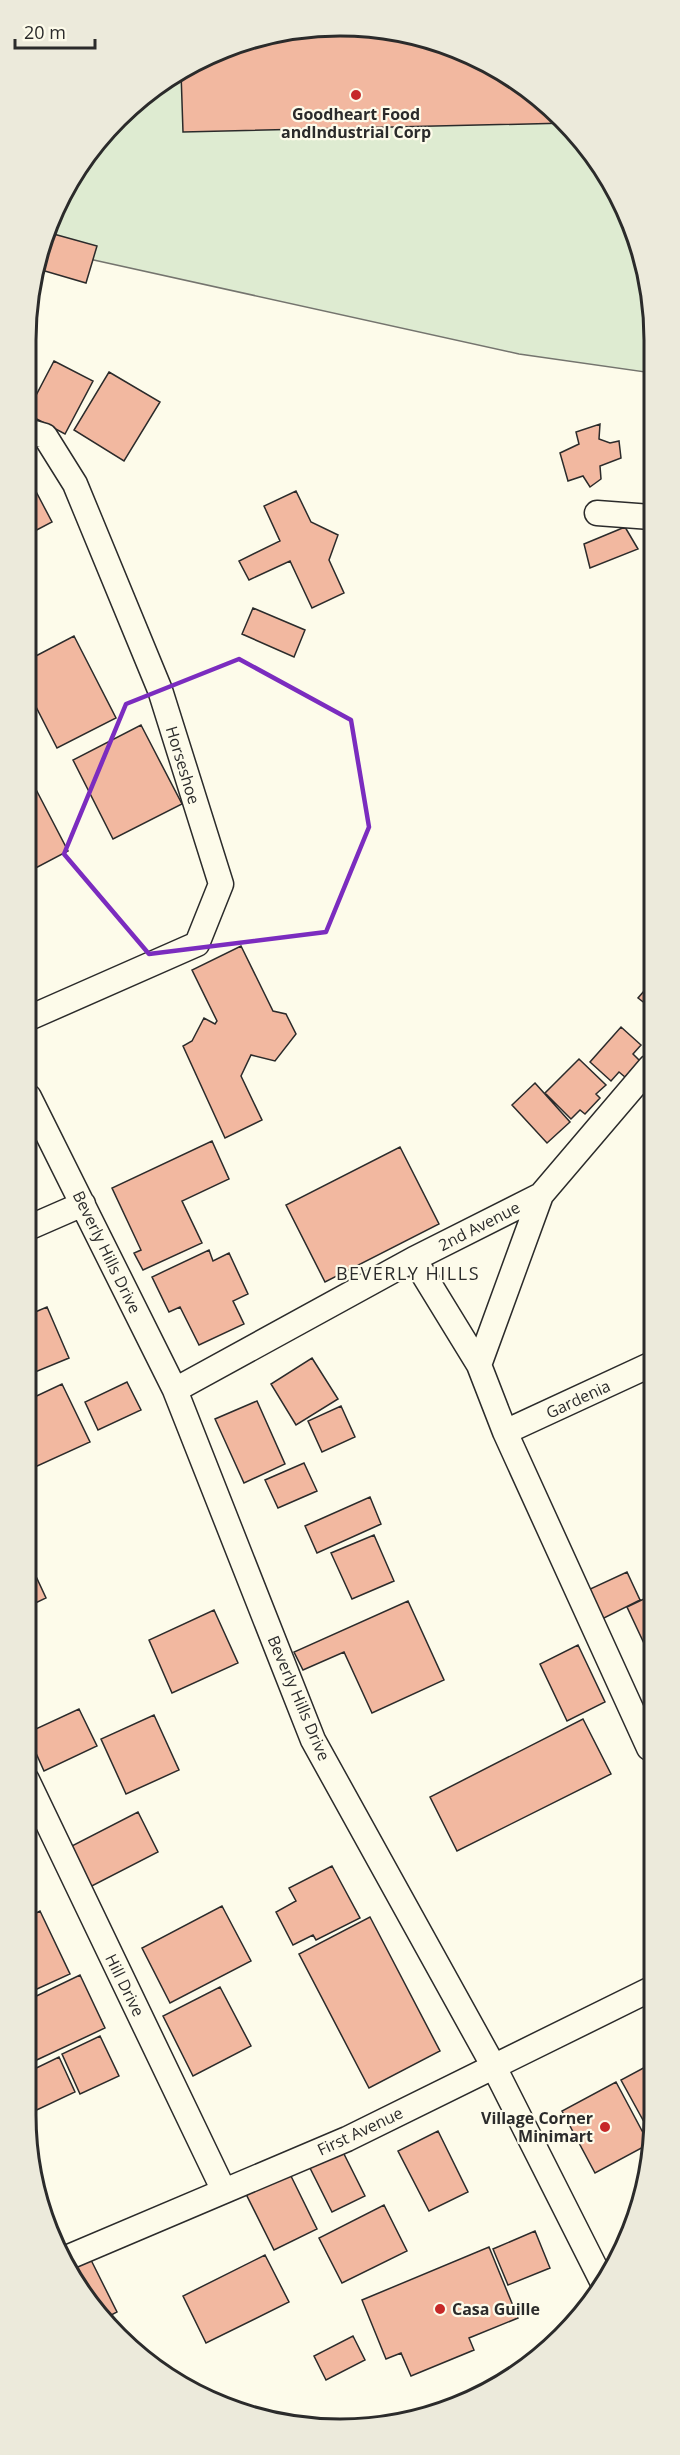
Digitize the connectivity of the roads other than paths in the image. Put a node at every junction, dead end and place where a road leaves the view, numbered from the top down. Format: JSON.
{"nodes":[{"id":1,"x":36,"y":433,"type":"edge"},
{"id":2,"x":597,"y":513,"type":"dead end"},
{"id":3,"x":644,"y":516,"type":"edge"},
{"id":4,"x":36,"y":1015,"type":"edge"},
{"id":5,"x":644,"y":1075,"type":"edge"},
{"id":6,"x":36,"y":1111,"type":"edge"},
{"id":7,"x":541,"y":1195,"type":"junction"},
{"id":8,"x":84,"y":1204,"type":"junction"},
{"id":9,"x":36,"y":1225,"type":"edge"},
{"id":10,"x":414,"y":1259,"type":"junction"},
{"id":11,"x":479,"y":1365,"type":"junction"},
{"id":12,"x":644,"y":1368,"type":"edge"},
{"id":13,"x":174,"y":1390,"type":"junction"},
{"id":14,"x":505,"y":1432,"type":"junction"},
{"id":15,"x":644,"y":1737,"type":"edge"},
{"id":16,"x":36,"y":1799,"type":"edge"},
{"id":17,"x":644,"y":1992,"type":"edge"},
{"id":18,"x":494,"y":2067,"type":"junction"},
{"id":19,"x":224,"y":2191,"type":"junction"},
{"id":20,"x":71,"y":2256,"type":"edge"},
{"id":21,"x":599,"y":2274,"type":"edge"}],
"edges":[{"from":1,"to":4,"type":"street","name":"Horseshoe"},
{"from":2,"to":3,"type":"street"},
{"from":5,"to":7,"type":"street","name":"2nd Avenue"},
{"from":6,"to":8,"type":"street","name":"Beverly Hills Drive"},
{"from":7,"to":10,"type":"street","name":"2nd Avenue"},
{"from":7,"to":11,"type":"street"},
{"from":8,"to":9,"type":"street"},
{"from":8,"to":13,"type":"street","name":"Beverly Hills Drive"},
{"from":10,"to":11,"type":"street"},
{"from":10,"to":13,"type":"street","name":"2nd Avenue"},
{"from":11,"to":14,"type":"street"},
{"from":12,"to":14,"type":"street","name":"Gardenia"},
{"from":13,"to":18,"type":"street","name":"Beverly Hills Drive"},
{"from":14,"to":15,"type":"street"},
{"from":16,"to":19,"type":"street","name":"Hill Drive"},
{"from":17,"to":18,"type":"street","name":"First Avenue"},
{"from":18,"to":19,"type":"street","name":"First Avenue"},
{"from":18,"to":21,"type":"street","name":"Beverly Hills Drive"},
{"from":19,"to":20,"type":"street","name":"First Avenue"}]}
